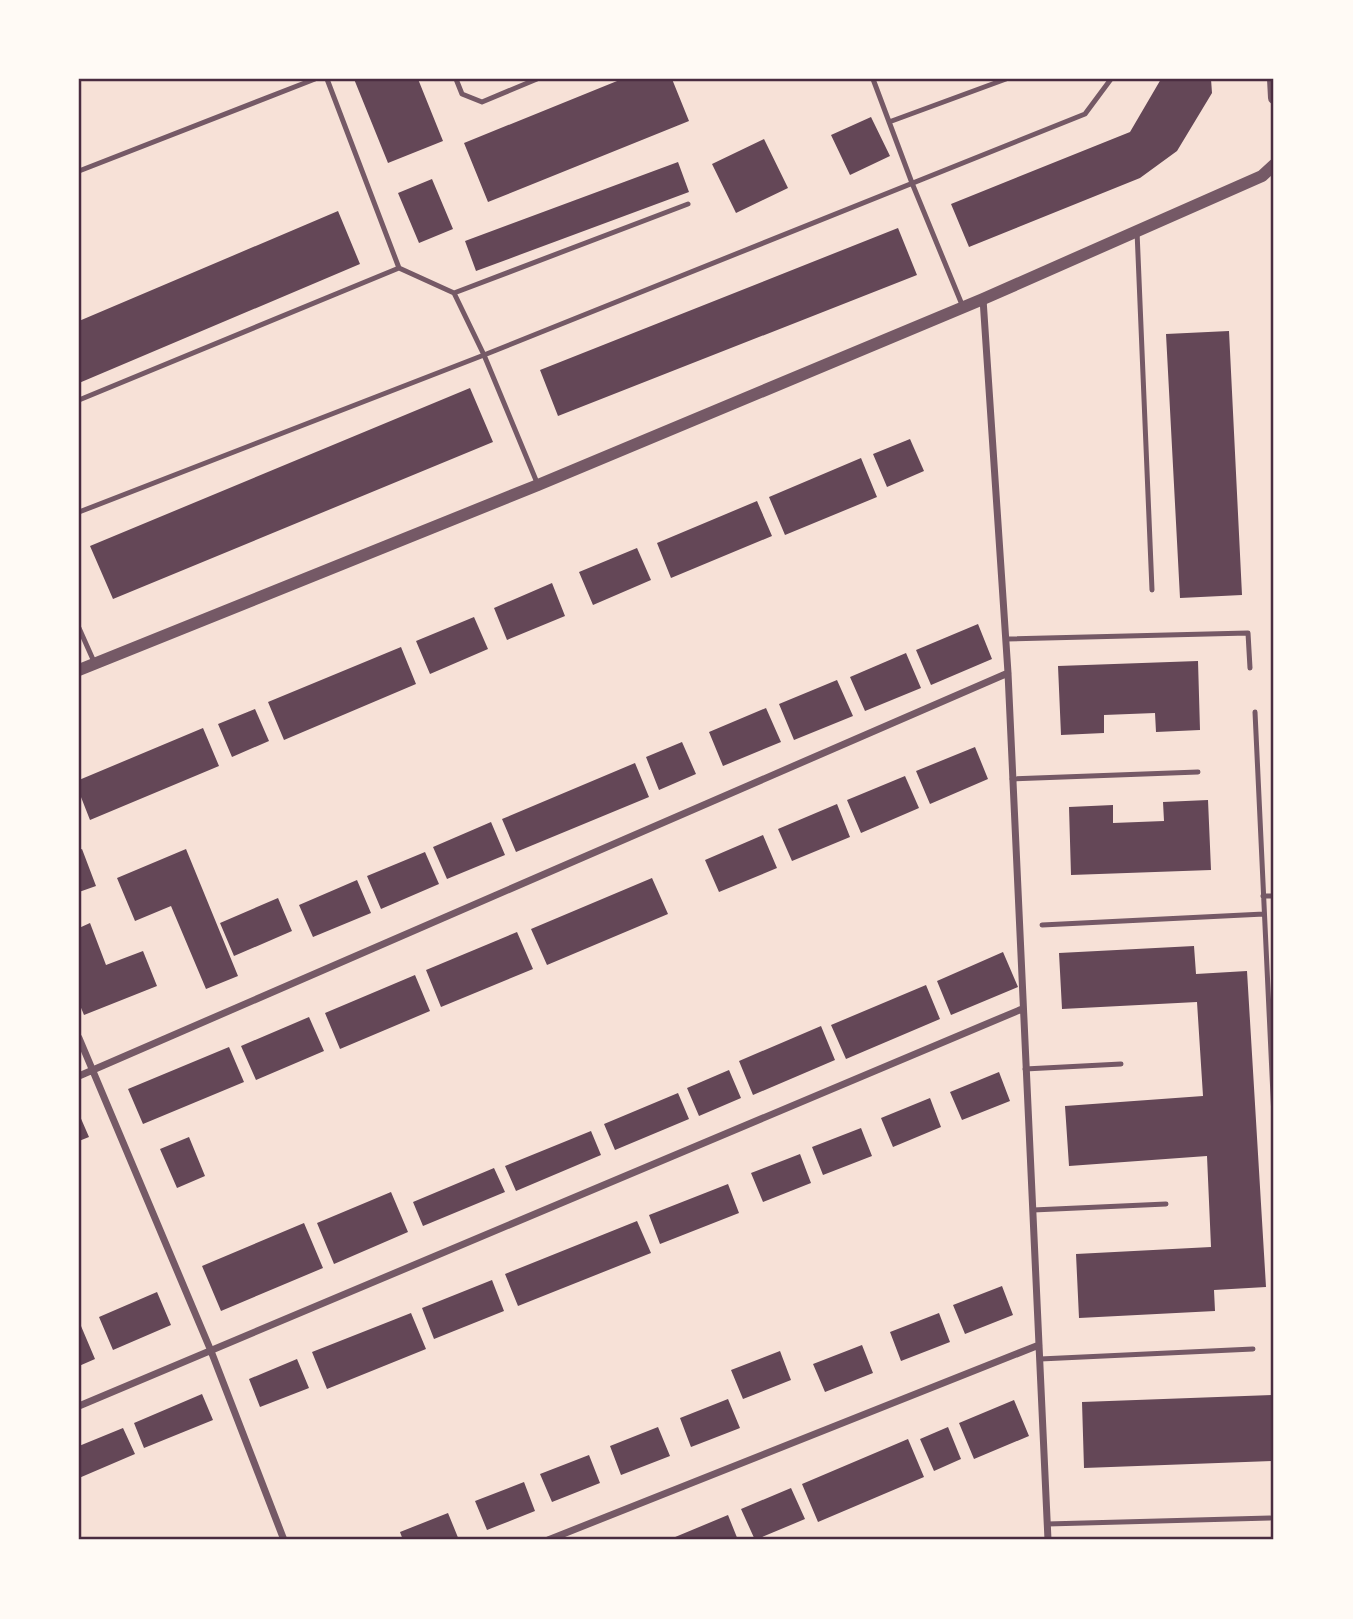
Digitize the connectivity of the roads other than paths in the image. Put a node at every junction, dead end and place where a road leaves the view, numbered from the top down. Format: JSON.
{"nodes":[{"id":1,"x":315,"y":79,"type":"edge"},
{"id":2,"x":327,"y":79,"type":"edge"},
{"id":3,"x":456,"y":79,"type":"edge"},
{"id":4,"x":537,"y":79,"type":"edge"},
{"id":5,"x":873,"y":79,"type":"edge"},
{"id":6,"x":1006,"y":79,"type":"edge"},
{"id":7,"x":1111,"y":79,"type":"edge"},
{"id":8,"x":1273,"y":79,"type":"edge"},
{"id":9,"x":1274,"y":98,"type":"edge"},
{"id":10,"x":889,"y":122,"type":"junction"},
{"id":11,"x":1274,"y":165,"type":"edge"},
{"id":12,"x":79,"y":171,"type":"edge"},
{"id":13,"x":912,"y":183,"type":"junction"},
{"id":14,"x":688,"y":204,"type":"dead end"},
{"id":15,"x":1136,"y":231,"type":"junction"},
{"id":16,"x":399,"y":268,"type":"junction"},
{"id":17,"x":454,"y":293,"type":"junction"},
{"id":18,"x":983,"y":299,"type":"junction"},
{"id":19,"x":963,"y":307,"type":"junction"},
{"id":20,"x":484,"y":355,"type":"junction"},
{"id":21,"x":79,"y":400,"type":"edge"},
{"id":22,"x":538,"y":485,"type":"junction"},
{"id":23,"x":79,"y":512,"type":"edge"},
{"id":24,"x":1152,"y":590,"type":"dead end"},
{"id":25,"x":79,"y":628,"type":"edge"},
{"id":26,"x":1006,"y":639,"type":"junction"},
{"id":27,"x":94,"y":664,"type":"junction"},
{"id":28,"x":1250,"y":668,"type":"dead end"},
{"id":29,"x":79,"y":670,"type":"edge"},
{"id":30,"x":1008,"y":673,"type":"junction"},
{"id":31,"x":1255,"y":712,"type":"dead end"},
{"id":32,"x":1198,"y":772,"type":"dead end"},
{"id":33,"x":1012,"y":779,"type":"junction"},
{"id":34,"x":1264,"y":896,"type":"junction"},
{"id":35,"x":1274,"y":896,"type":"edge"},
{"id":36,"x":1265,"y":914,"type":"junction"},
{"id":37,"x":1042,"y":925,"type":"dead end"},
{"id":38,"x":1022,"y":1009,"type":"junction"},
{"id":39,"x":79,"y":1038,"type":"edge"},
{"id":40,"x":1121,"y":1064,"type":"dead end"},
{"id":41,"x":1025,"y":1069,"type":"junction"},
{"id":42,"x":93,"y":1071,"type":"junction"},
{"id":43,"x":79,"y":1076,"type":"edge"},
{"id":44,"x":1274,"y":1117,"type":"edge"},
{"id":45,"x":1166,"y":1204,"type":"dead end"},
{"id":46,"x":1032,"y":1210,"type":"junction"},
{"id":47,"x":1039,"y":1345,"type":"junction"},
{"id":48,"x":1253,"y":1349,"type":"dead end"},
{"id":49,"x":211,"y":1351,"type":"junction"},
{"id":50,"x":1040,"y":1359,"type":"junction"},
{"id":51,"x":79,"y":1406,"type":"edge"},
{"id":52,"x":1270,"y":1518,"type":"dead end"},
{"id":53,"x":1047,"y":1524,"type":"junction"},
{"id":54,"x":284,"y":1540,"type":"edge"},
{"id":55,"x":548,"y":1540,"type":"edge"},
{"id":56,"x":1048,"y":1540,"type":"edge"}],
"edges":[{"from":1,"to":12,"type":"lane"},
{"from":2,"to":16,"type":"lane"},
{"from":3,"to":4,"type":"lane"},
{"from":5,"to":10,"type":"lane"},
{"from":6,"to":10,"type":"lane"},
{"from":7,"to":13,"type":"lane"},
{"from":8,"to":9,"type":"street"},
{"from":10,"to":13,"type":"lane"},
{"from":11,"to":15,"type":"street"},
{"from":13,"to":19,"type":"lane"},
{"from":13,"to":20,"type":"lane"},
{"from":14,"to":17,"type":"lane"},
{"from":15,"to":18,"type":"street"},
{"from":15,"to":24,"type":"lane"},
{"from":16,"to":17,"type":"lane"},
{"from":16,"to":21,"type":"lane"},
{"from":17,"to":20,"type":"lane"},
{"from":18,"to":19,"type":"street"},
{"from":18,"to":26,"type":"street"},
{"from":19,"to":22,"type":"street"},
{"from":20,"to":22,"type":"lane"},
{"from":20,"to":23,"type":"lane"},
{"from":22,"to":27,"type":"street"},
{"from":25,"to":27,"type":"lane"},
{"from":26,"to":28,"type":"lane"},
{"from":26,"to":30,"type":"street"},
{"from":27,"to":29,"type":"street"},
{"from":30,"to":33,"type":"street"},
{"from":30,"to":42,"type":"street"},
{"from":31,"to":34,"type":"lane"},
{"from":32,"to":33,"type":"lane"},
{"from":33,"to":38,"type":"street"},
{"from":34,"to":35,"type":"lane"},
{"from":34,"to":36,"type":"lane"},
{"from":36,"to":37,"type":"lane"},
{"from":36,"to":44,"type":"lane"},
{"from":38,"to":41,"type":"street"},
{"from":38,"to":49,"type":"street"},
{"from":39,"to":42,"type":"street"},
{"from":40,"to":41,"type":"lane"},
{"from":41,"to":46,"type":"street"},
{"from":42,"to":43,"type":"street"},
{"from":42,"to":49,"type":"street"},
{"from":45,"to":46,"type":"lane"},
{"from":46,"to":47,"type":"street"},
{"from":47,"to":50,"type":"street"},
{"from":47,"to":55,"type":"street"},
{"from":48,"to":50,"type":"lane"},
{"from":49,"to":51,"type":"street"},
{"from":49,"to":54,"type":"street"},
{"from":50,"to":53,"type":"street"},
{"from":52,"to":53,"type":"lane"},
{"from":53,"to":56,"type":"street"}]}
